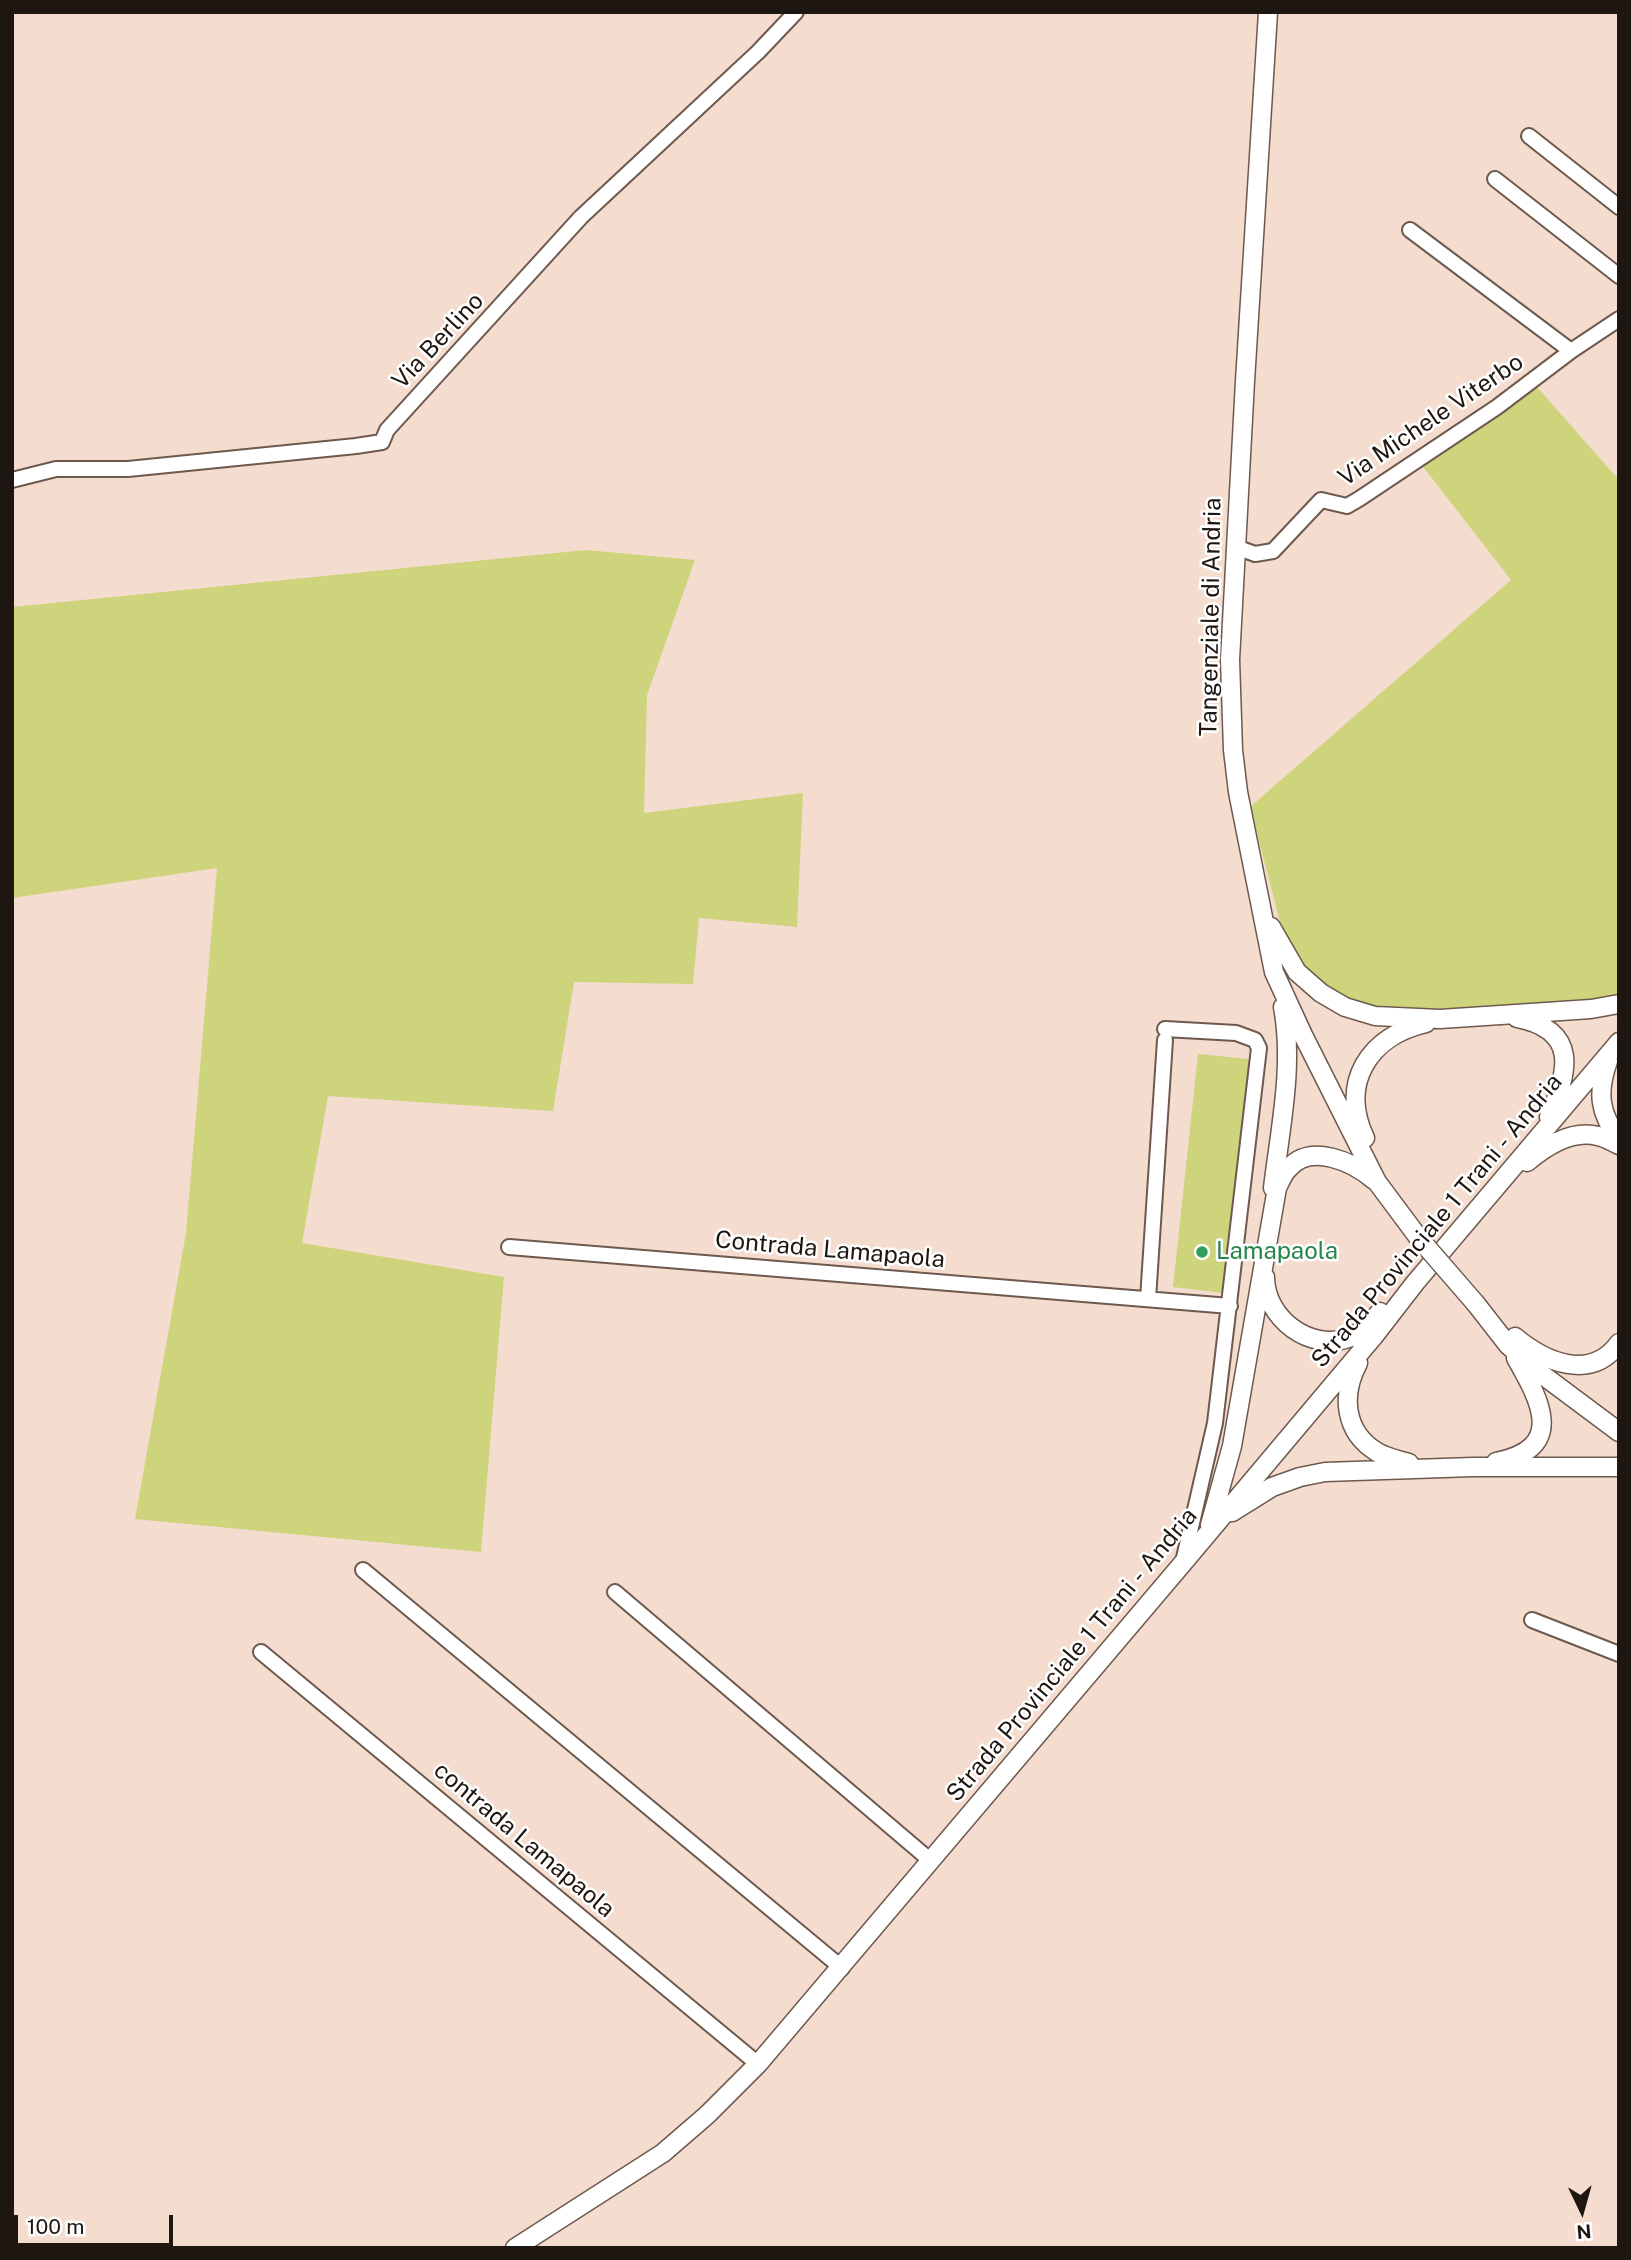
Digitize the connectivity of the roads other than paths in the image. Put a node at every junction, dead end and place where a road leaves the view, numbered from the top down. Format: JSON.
{"nodes":[{"id":1,"x":796,"y":12,"type":"edge"},
{"id":2,"x":1268,"y":12,"type":"edge"},
{"id":3,"x":1529,"y":136,"type":"dead end"},
{"id":4,"x":1495,"y":179,"type":"dead end"},
{"id":5,"x":1619,"y":207,"type":"edge"},
{"id":6,"x":1410,"y":230,"type":"dead end"},
{"id":7,"x":1619,"y":276,"type":"edge"},
{"id":8,"x":1619,"y":320,"type":"edge"},
{"id":9,"x":1571,"y":351,"type":"junction"},
{"id":10,"x":12,"y":480,"type":"edge"},
{"id":11,"x":1236,"y":547,"type":"junction"},
{"id":12,"x":1255,"y":882,"type":"junction"},
{"id":13,"x":1279,"y":983,"type":"junction"},
{"id":14,"x":1619,"y":1004,"type":"edge"},
{"id":15,"x":1503,"y":1015,"type":"junction"},
{"id":16,"x":1440,"y":1019,"type":"junction"},
{"id":17,"x":1616,"y":1046,"type":"edge"},
{"id":18,"x":1542,"y":1132,"type":"junction"},
{"id":19,"x":1619,"y":1139,"type":"edge"},
{"id":20,"x":1619,"y":1145,"type":"edge"},
{"id":21,"x":1377,"y":1182,"type":"junction"},
{"id":22,"x":1488,"y":1197,"type":"junction"},
{"id":23,"x":1397,"y":1212,"type":"junction"},
{"id":24,"x":1269,"y":1228,"type":"junction"},
{"id":25,"x":509,"y":1247,"type":"dead end"},
{"id":26,"x":1265,"y":1253,"type":"junction"},
{"id":27,"x":1415,"y":1283,"type":"junction"},
{"id":28,"x":1148,"y":1299,"type":"junction"},
{"id":29,"x":1230,"y":1306,"type":"junction"},
{"id":30,"x":1482,"y":1311,"type":"junction"},
{"id":31,"x":1374,"y":1336,"type":"junction"},
{"id":32,"x":1619,"y":1343,"type":"edge"},
{"id":33,"x":1508,"y":1345,"type":"junction"},
{"id":34,"x":1619,"y":1432,"type":"edge"},
{"id":35,"x":1472,"y":1467,"type":"junction"},
{"id":36,"x":1619,"y":1467,"type":"edge"},
{"id":37,"x":1430,"y":1468,"type":"junction"},
{"id":38,"x":1211,"y":1529,"type":"junction"},
{"id":39,"x":1183,"y":1563,"type":"junction"},
{"id":40,"x":363,"y":1570,"type":"dead end"},
{"id":41,"x":615,"y":1592,"type":"dead end"},
{"id":42,"x":1532,"y":1620,"type":"dead end"},
{"id":43,"x":261,"y":1652,"type":"dead end"},
{"id":44,"x":1619,"y":1654,"type":"edge"},
{"id":45,"x":931,"y":1861,"type":"junction"},
{"id":46,"x":842,"y":1968,"type":"junction"},
{"id":47,"x":758,"y":2064,"type":"junction"},
{"id":48,"x":515,"y":2248,"type":"edge"}],
"edges":[{"from":1,"to":10,"type":"street","name":"Via Berlino"},
{"from":2,"to":11,"type":"main road","name":"Tangenziale di Andria"},
{"from":3,"to":5,"type":"street"},
{"from":4,"to":7,"type":"street"},
{"from":6,"to":9,"type":"street"},
{"from":8,"to":9,"type":"street","name":"Via Michele Viterbo"},
{"from":9,"to":11,"type":"street","name":"Via Michele Viterbo"},
{"from":11,"to":12,"type":"main road","name":"Tangenziale di Andria"},
{"from":12,"to":13,"type":"main road","name":"Tangenziale di Andria"},
{"from":12,"to":16,"type":"main road"},
{"from":13,"to":21,"type":"main road","name":"Tangenziale di Andria"},
{"from":13,"to":24,"type":"main road"},
{"from":14,"to":15,"type":"main road"},
{"from":15,"to":16,"type":"main road"},
{"from":15,"to":18,"type":"main road"},
{"from":16,"to":23,"type":"main road"},
{"from":17,"to":18,"type":"main road","name":"Strada Provinciale 1 Trani - Andria"},
{"from":17,"to":19,"type":"main road"},
{"from":18,"to":22,"type":"main road","name":"Strada Provinciale 1 Trani - Andria"},
{"from":20,"to":22,"type":"main road"},
{"from":21,"to":23,"type":"main road","name":"Tangenziale di Andria"},
{"from":21,"to":24,"type":"main road"},
{"from":22,"to":27,"type":"main road","name":"Strada Provinciale 1 Trani - Andria"},
{"from":23,"to":30,"type":"main road","name":"Tangenziale di Andria","bridge":true},
{"from":24,"to":26,"type":"main road"},
{"from":25,"to":28,"type":"street","name":"Contrada Lamapaola"},
{"from":26,"to":27,"type":"main road"},
{"from":26,"to":38,"type":"main road"},
{"from":27,"to":31,"type":"main road","name":"Strada Provinciale 1 Trani - Andria"},
{"from":28,"to":29,"type":"street","name":"Contrada Lamapaola"},
{"from":28,"to":29,"type":"street"},
{"from":29,"to":39,"type":"street"},
{"from":30,"to":32,"type":"main road"},
{"from":30,"to":33,"type":"main road","name":"Tangenziale di Andria"},
{"from":31,"to":37,"type":"main road"},
{"from":31,"to":38,"type":"main road","name":"Strada Provinciale 1 Trani - Andria"},
{"from":33,"to":34,"type":"main road","name":"Tangenziale di Andria"},
{"from":33,"to":35,"type":"main road"},
{"from":35,"to":36,"type":"main road"},
{"from":35,"to":37,"type":"main road"},
{"from":37,"to":38,"type":"main road"},
{"from":38,"to":39,"type":"main road","name":"Strada Provinciale 1 Trani - Andria"},
{"from":39,"to":45,"type":"main road","name":"Strada Provinciale 1 Trani - Andria"},
{"from":40,"to":46,"type":"street"},
{"from":41,"to":45,"type":"street"},
{"from":42,"to":44,"type":"street"},
{"from":43,"to":47,"type":"street","name":"contrada Lamapaola"},
{"from":45,"to":46,"type":"main road","name":"Strada Provinciale 1 Trani - Andria"},
{"from":46,"to":47,"type":"main road","name":"Strada Provinciale 1 Trani - Andria"},
{"from":47,"to":48,"type":"main road","name":"Strada Provinciale 1 Trani - Andria"}]}
